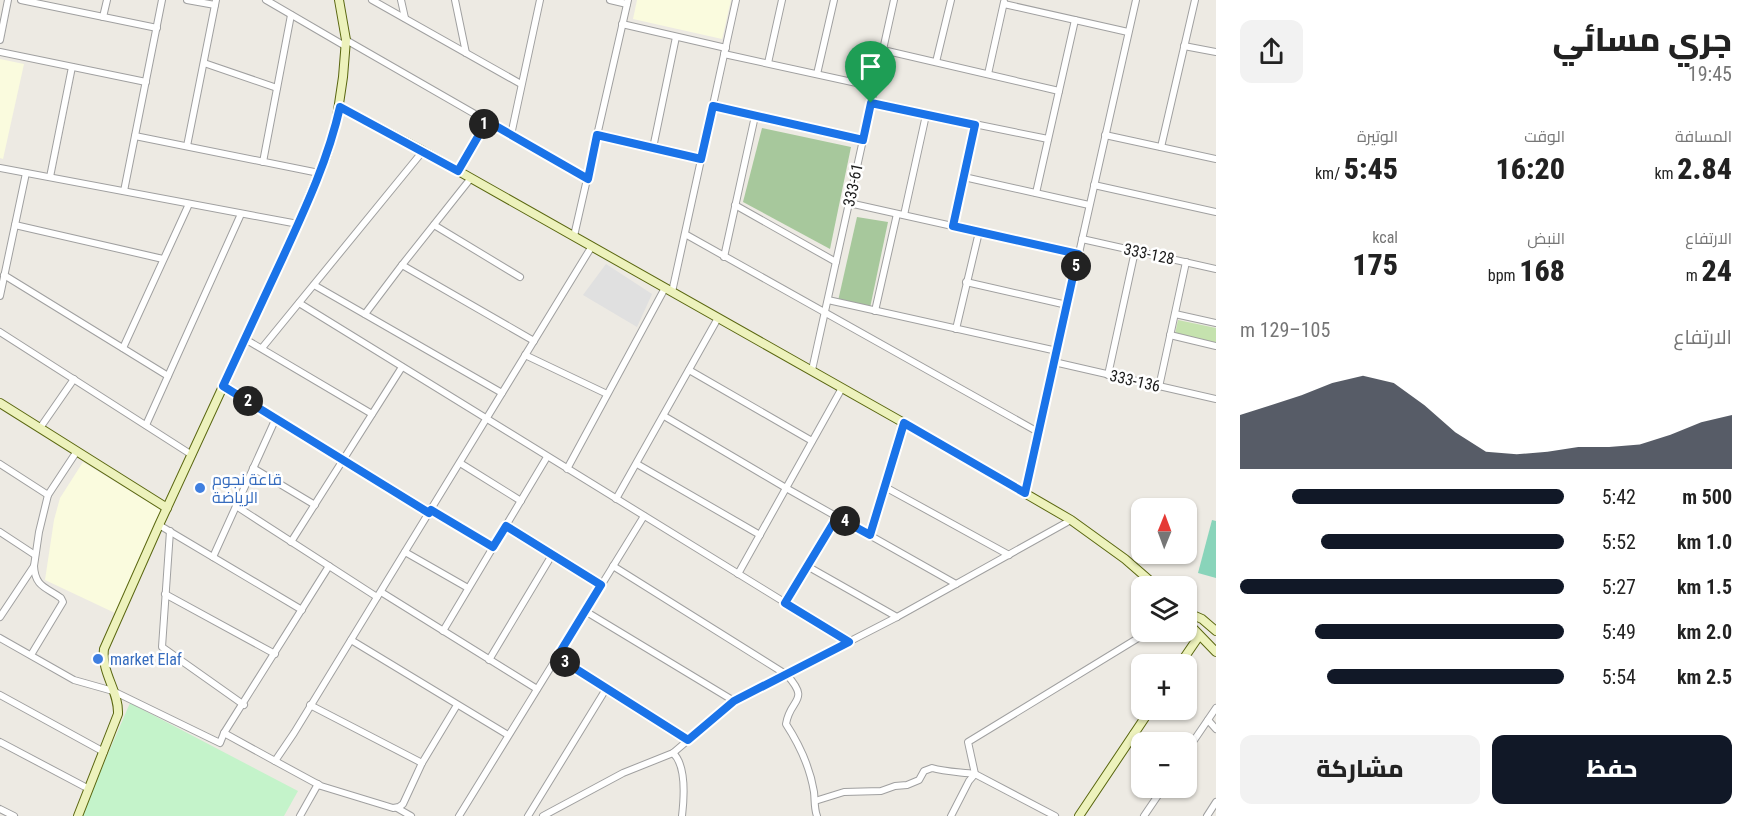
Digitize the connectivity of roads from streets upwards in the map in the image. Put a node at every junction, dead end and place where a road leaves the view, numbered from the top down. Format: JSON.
{"nodes":[{"id":1,"x":8,"y":0,"type":"edge"},
{"id":2,"x":21,"y":0,"type":"edge"},
{"id":3,"x":107,"y":0,"type":"edge"},
{"id":4,"x":162,"y":0,"type":"edge"},
{"id":5,"x":187,"y":0,"type":"edge"},
{"id":6,"x":266,"y":0,"type":"edge"},
{"id":7,"x":339,"y":0,"type":"edge"},
{"id":8,"x":372,"y":0,"type":"edge"},
{"id":9,"x":401,"y":0,"type":"edge"},
{"id":10,"x":455,"y":0,"type":"edge"},
{"id":11,"x":540,"y":0,"type":"edge"},
{"id":12,"x":610,"y":0,"type":"edge"},
{"id":13,"x":736,"y":0,"type":"edge"},
{"id":14,"x":782,"y":0,"type":"edge"},
{"id":15,"x":834,"y":0,"type":"edge"},
{"id":16,"x":894,"y":0,"type":"edge"},
{"id":17,"x":951,"y":0,"type":"edge"},
{"id":18,"x":1136,"y":0,"type":"edge"},
{"id":19,"x":1195,"y":0,"type":"edge"},
{"id":20,"x":627,"y":2,"type":"edge"},
{"id":21,"x":1004,"y":2,"type":"edge"},
{"id":22,"x":216,"y":3,"type":"edge"},
{"id":23,"x":291,"y":15,"type":"junction"},
{"id":24,"x":103,"y":17,"type":"junction"},
{"id":25,"x":405,"y":18,"type":"junction"},
{"id":26,"x":1075,"y":20,"type":"junction"},
{"id":27,"x":622,"y":24,"type":"junction"},
{"id":28,"x":157,"y":28,"type":"junction"},
{"id":29,"x":1128,"y":32,"type":"junction"},
{"id":30,"x":676,"y":37,"type":"junction"},
{"id":31,"x":0,"y":40,"type":"edge"},
{"id":32,"x":345,"y":43,"type":"junction"},
{"id":33,"x":1184,"y":46,"type":"junction"},
{"id":34,"x":883,"y":50,"type":"junction"},
{"id":35,"x":725,"y":51,"type":"junction"},
{"id":36,"x":0,"y":52,"type":"edge"},
{"id":37,"x":1216,"y":52,"type":"edge"},
{"id":38,"x":466,"y":53,"type":"junction"},
{"id":39,"x":936,"y":62,"type":"junction"},
{"id":40,"x":204,"y":63,"type":"junction"},
{"id":41,"x":768,"y":63,"type":"junction"},
{"id":42,"x":72,"y":67,"type":"junction"},
{"id":43,"x":817,"y":74,"type":"junction"},
{"id":44,"x":988,"y":74,"type":"junction"},
{"id":45,"x":146,"y":82,"type":"junction"},
{"id":46,"x":522,"y":84,"type":"junction"},
{"id":47,"x":875,"y":87,"type":"junction"},
{"id":48,"x":277,"y":88,"type":"junction"},
{"id":49,"x":1059,"y":91,"type":"junction"},
{"id":50,"x":871,"y":103,"type":"junction"},
{"id":51,"x":713,"y":106,"type":"junction"},
{"id":52,"x":340,"y":107,"type":"junction"},
{"id":53,"x":926,"y":115,"type":"junction"},
{"id":54,"x":755,"y":116,"type":"junction"},
{"id":55,"x":487,"y":121,"type":"junction"},
{"id":56,"x":975,"y":125,"type":"junction"},
{"id":57,"x":511,"y":135,"type":"junction"},
{"id":58,"x":597,"y":135,"type":"junction"},
{"id":59,"x":1105,"y":135,"type":"junction"},
{"id":60,"x":135,"y":136,"type":"junction"},
{"id":61,"x":1048,"y":139,"type":"junction"},
{"id":62,"x":863,"y":140,"type":"junction"},
{"id":63,"x":187,"y":146,"type":"junction"},
{"id":64,"x":1161,"y":147,"type":"junction"},
{"id":65,"x":653,"y":148,"type":"junction"},
{"id":66,"x":423,"y":151,"type":"junction"},
{"id":67,"x":701,"y":159,"type":"junction"},
{"id":68,"x":1216,"y":159,"type":"edge"},
{"id":69,"x":263,"y":162,"type":"junction"},
{"id":70,"x":0,"y":168,"type":"edge"},
{"id":71,"x":458,"y":171,"type":"junction"},
{"id":72,"x":26,"y":173,"type":"junction"},
{"id":73,"x":319,"y":173,"type":"junction"},
{"id":74,"x":50,"y":177,"type":"junction"},
{"id":75,"x":964,"y":177,"type":"junction"},
{"id":76,"x":471,"y":178,"type":"junction"},
{"id":77,"x":588,"y":179,"type":"junction"},
{"id":78,"x":1094,"y":185,"type":"junction"},
{"id":79,"x":124,"y":191,"type":"junction"},
{"id":80,"x":1036,"y":193,"type":"junction"},
{"id":81,"x":849,"y":203,"type":"junction"},
{"id":82,"x":189,"y":204,"type":"junction"},
{"id":83,"x":735,"y":205,"type":"junction"},
{"id":84,"x":1089,"y":205,"type":"junction"},
{"id":85,"x":1216,"y":212,"type":"edge"},
{"id":86,"x":241,"y":214,"type":"junction"},
{"id":87,"x":900,"y":215,"type":"junction"},
{"id":88,"x":298,"y":224,"type":"junction"},
{"id":89,"x":15,"y":225,"type":"junction"},
{"id":90,"x":434,"y":225,"type":"junction"},
{"id":91,"x":953,"y":226,"type":"junction"},
{"id":92,"x":979,"y":232,"type":"junction"},
{"id":93,"x":685,"y":234,"type":"junction"},
{"id":94,"x":574,"y":236,"type":"junction"},
{"id":95,"x":1082,"y":239,"type":"junction"},
{"id":96,"x":592,"y":246,"type":"junction"},
{"id":97,"x":1136,"y":251,"type":"junction"},
{"id":98,"x":1078,"y":254,"type":"junction"},
{"id":99,"x":724,"y":256,"type":"junction"},
{"id":100,"x":163,"y":259,"type":"junction"},
{"id":101,"x":836,"y":262,"type":"junction"},
{"id":102,"x":1186,"y":262,"type":"junction"},
{"id":103,"x":402,"y":265,"type":"junction"},
{"id":104,"x":1216,"y":269,"type":"edge"},
{"id":105,"x":4,"y":274,"type":"junction"},
{"id":106,"x":519,"y":277,"type":"dead end"},
{"id":107,"x":966,"y":282,"type":"junction"},
{"id":108,"x":314,"y":285,"type":"junction"},
{"id":109,"x":669,"y":290,"type":"junction"},
{"id":110,"x":0,"y":296,"type":"edge"},
{"id":111,"x":828,"y":300,"type":"junction"},
{"id":112,"x":298,"y":303,"type":"junction"},
{"id":113,"x":1067,"y":305,"type":"junction"},
{"id":114,"x":875,"y":311,"type":"junction"},
{"id":115,"x":825,"y":313,"type":"junction"},
{"id":116,"x":365,"y":314,"type":"junction"},
{"id":117,"x":1175,"y":314,"type":"junction"},
{"id":118,"x":718,"y":318,"type":"junction"},
{"id":119,"x":1216,"y":323,"type":"edge"},
{"id":120,"x":956,"y":328,"type":"junction"},
{"id":121,"x":0,"y":332,"type":"edge"},
{"id":122,"x":1170,"y":335,"type":"junction"},
{"id":123,"x":245,"y":339,"type":"junction"},
{"id":124,"x":534,"y":341,"type":"junction"},
{"id":125,"x":1216,"y":346,"type":"edge"},
{"id":126,"x":123,"y":348,"type":"junction"},
{"id":127,"x":262,"y":348,"type":"junction"},
{"id":128,"x":1057,"y":351,"type":"junction"},
{"id":129,"x":525,"y":355,"type":"junction"},
{"id":130,"x":1054,"y":362,"type":"junction"},
{"id":131,"x":402,"y":367,"type":"junction"},
{"id":132,"x":689,"y":370,"type":"junction"},
{"id":133,"x":812,"y":370,"type":"junction"},
{"id":134,"x":1108,"y":375,"type":"junction"},
{"id":135,"x":168,"y":376,"type":"junction"},
{"id":136,"x":74,"y":379,"type":"junction"},
{"id":137,"x":223,"y":386,"type":"junction"},
{"id":138,"x":1159,"y":387,"type":"junction"},
{"id":139,"x":842,"y":388,"type":"junction"},
{"id":140,"x":502,"y":393,"type":"junction"},
{"id":141,"x":607,"y":394,"type":"junction"},
{"id":142,"x":1216,"y":399,"type":"edge"},
{"id":143,"x":0,"y":403,"type":"edge"},
{"id":144,"x":372,"y":414,"type":"junction"},
{"id":145,"x":664,"y":416,"type":"junction"},
{"id":146,"x":276,"y":418,"type":"junction"},
{"id":147,"x":486,"y":419,"type":"junction"},
{"id":148,"x":904,"y":423,"type":"junction"},
{"id":149,"x":146,"y":425,"type":"junction"},
{"id":150,"x":40,"y":428,"type":"junction"},
{"id":151,"x":1038,"y":432,"type":"junction"},
{"id":152,"x":812,"y":441,"type":"junction"},
{"id":153,"x":77,"y":451,"type":"junction"},
{"id":154,"x":192,"y":455,"type":"junction"},
{"id":155,"x":547,"y":457,"type":"junction"},
{"id":156,"x":343,"y":459,"type":"junction"},
{"id":157,"x":459,"y":463,"type":"junction"},
{"id":158,"x":0,"y":464,"type":"edge"},
{"id":159,"x":638,"y":464,"type":"junction"},
{"id":160,"x":253,"y":468,"type":"junction"},
{"id":161,"x":567,"y":469,"type":"junction"},
{"id":162,"x":885,"y":487,"type":"junction"},
{"id":163,"x":786,"y":488,"type":"junction"},
{"id":164,"x":1025,"y":493,"type":"junction"},
{"id":165,"x":48,"y":495,"type":"junction"},
{"id":166,"x":616,"y":500,"type":"junction"},
{"id":167,"x":521,"y":501,"type":"junction"},
{"id":168,"x":315,"y":505,"type":"junction"},
{"id":169,"x":236,"y":506,"type":"junction"},
{"id":170,"x":167,"y":508,"type":"junction"},
{"id":171,"x":430,"y":511,"type":"junction"},
{"id":172,"x":644,"y":516,"type":"junction"},
{"id":173,"x":837,"y":517,"type":"junction"},
{"id":174,"x":1071,"y":520,"type":"junction"},
{"id":175,"x":159,"y":525,"type":"junction"},
{"id":176,"x":506,"y":526,"type":"junction"},
{"id":177,"x":170,"y":531,"type":"junction"},
{"id":178,"x":0,"y":532,"type":"edge"},
{"id":179,"x":760,"y":535,"type":"junction"},
{"id":180,"x":870,"y":535,"type":"junction"},
{"id":181,"x":291,"y":542,"type":"junction"},
{"id":182,"x":493,"y":547,"type":"junction"},
{"id":183,"x":405,"y":552,"type":"junction"},
{"id":184,"x":35,"y":555,"type":"junction"},
{"id":185,"x":552,"y":555,"type":"junction"},
{"id":186,"x":1009,"y":555,"type":"junction"},
{"id":187,"x":213,"y":557,"type":"junction"},
{"id":188,"x":34,"y":566,"type":"junction"},
{"id":189,"x":329,"y":566,"type":"junction"},
{"id":190,"x":613,"y":566,"type":"junction"},
{"id":191,"x":807,"y":566,"type":"junction"},
{"id":192,"x":738,"y":574,"type":"junction"},
{"id":193,"x":1145,"y":576,"type":"edge"},
{"id":194,"x":956,"y":584,"type":"junction"},
{"id":195,"x":601,"y":585,"type":"junction"},
{"id":196,"x":468,"y":588,"type":"junction"},
{"id":197,"x":165,"y":594,"type":"junction"},
{"id":198,"x":379,"y":594,"type":"junction"},
{"id":199,"x":785,"y":603,"type":"junction"},
{"id":200,"x":302,"y":609,"type":"junction"},
{"id":201,"x":585,"y":611,"type":"junction"},
{"id":202,"x":0,"y":617,"type":"edge"},
{"id":203,"x":897,"y":617,"type":"junction"},
{"id":204,"x":1197,"y":617,"type":"edge"},
{"id":205,"x":443,"y":631,"type":"junction"},
{"id":206,"x":1216,"y":631,"type":"edge"},
{"id":207,"x":1197,"y":633,"type":"edge"},
{"id":208,"x":1200,"y":636,"type":"junction"},
{"id":209,"x":0,"y":638,"type":"edge"},
{"id":210,"x":351,"y":640,"type":"junction"},
{"id":211,"x":849,"y":642,"type":"junction"},
{"id":212,"x":1132,"y":642,"type":"edge"},
{"id":213,"x":1216,"y":652,"type":"edge"},
{"id":214,"x":275,"y":654,"type":"junction"},
{"id":215,"x":1187,"y":654,"type":"edge"},
{"id":216,"x":31,"y":656,"type":"junction"},
{"id":217,"x":557,"y":657,"type":"junction"},
{"id":218,"x":489,"y":660,"type":"junction"},
{"id":219,"x":787,"y":675,"type":"junction"},
{"id":220,"x":537,"y":689,"type":"junction"},
{"id":221,"x":606,"y":689,"type":"junction"},
{"id":222,"x":113,"y":691,"type":"junction"},
{"id":223,"x":0,"y":695,"type":"edge"},
{"id":224,"x":734,"y":701,"type":"junction"},
{"id":225,"x":244,"y":705,"type":"junction"},
{"id":226,"x":310,"y":705,"type":"junction"},
{"id":227,"x":457,"y":705,"type":"junction"},
{"id":228,"x":1216,"y":708,"type":"edge"},
{"id":229,"x":1208,"y":720,"type":"junction"},
{"id":230,"x":1216,"y":729,"type":"edge"},
{"id":231,"x":224,"y":734,"type":"junction"},
{"id":232,"x":508,"y":735,"type":"junction"},
{"id":233,"x":1197,"y":736,"type":"edge"},
{"id":234,"x":1131,"y":737,"type":"edge"},
{"id":235,"x":688,"y":740,"type":"junction"},
{"id":236,"x":0,"y":742,"type":"edge"},
{"id":237,"x":104,"y":752,"type":"junction"},
{"id":238,"x":673,"y":753,"type":"junction"},
{"id":239,"x":275,"y":761,"type":"junction"},
{"id":240,"x":422,"y":763,"type":"junction"},
{"id":241,"x":975,"y":774,"type":"junction"},
{"id":242,"x":318,"y":784,"type":"junction"},
{"id":243,"x":89,"y":789,"type":"junction"},
{"id":244,"x":1156,"y":798,"type":"edge"},
{"id":245,"x":814,"y":801,"type":"junction"},
{"id":246,"x":1216,"y":802,"type":"edge"},
{"id":247,"x":397,"y":808,"type":"junction"},
{"id":248,"x":0,"y":809,"type":"edge"},
{"id":249,"x":14,"y":816,"type":"edge"},
{"id":250,"x":78,"y":816,"type":"edge"},
{"id":251,"x":300,"y":816,"type":"edge"},
{"id":252,"x":411,"y":816,"type":"edge"},
{"id":253,"x":459,"y":816,"type":"edge"},
{"id":254,"x":528,"y":816,"type":"edge"},
{"id":255,"x":543,"y":816,"type":"edge"},
{"id":256,"x":682,"y":816,"type":"edge"},
{"id":257,"x":817,"y":816,"type":"edge"},
{"id":258,"x":951,"y":816,"type":"edge"},
{"id":259,"x":1055,"y":816,"type":"edge"},
{"id":260,"x":1079,"y":816,"type":"edge"},
{"id":261,"x":1144,"y":816,"type":"edge"},
{"id":262,"x":1207,"y":816,"type":"edge"}],
"edges":[{"from":1,"to":31,"type":"street"},
{"from":2,"to":24,"type":"street"},
{"from":3,"to":24,"type":"street"},
{"from":4,"to":28,"type":"street"},
{"from":5,"to":22,"type":"street"},
{"from":6,"to":23,"type":"street"},
{"from":7,"to":32,"type":"street"},
{"from":8,"to":25,"type":"street"},
{"from":9,"to":25,"type":"street"},
{"from":10,"to":38,"type":"street"},
{"from":11,"to":46,"type":"street"},
{"from":12,"to":20,"type":"street"},
{"from":13,"to":35,"type":"street"},
{"from":14,"to":41,"type":"street"},
{"from":15,"to":43,"type":"street"},
{"from":16,"to":34,"type":"street","name":"333-61"},
{"from":17,"to":39,"type":"street"},
{"from":18,"to":29,"type":"street"},
{"from":19,"to":33,"type":"street"},
{"from":20,"to":27,"type":"street"},
{"from":21,"to":26,"type":"street"},
{"from":21,"to":44,"type":"street"},
{"from":22,"to":40,"type":"street"},
{"from":23,"to":32,"type":"street"},
{"from":23,"to":48,"type":"street"},
{"from":24,"to":28,"type":"street"},
{"from":25,"to":38,"type":"street"},
{"from":26,"to":29,"type":"street"},
{"from":26,"to":49,"type":"street"},
{"from":27,"to":30,"type":"street"},
{"from":27,"to":58,"type":"street"},
{"from":28,"to":45,"type":"street"},
{"from":29,"to":59,"type":"street"},
{"from":30,"to":35,"type":"street"},
{"from":30,"to":65,"type":"street"},
{"from":32,"to":52,"type":"street"},
{"from":32,"to":55,"type":"street"},
{"from":33,"to":37,"type":"street"},
{"from":33,"to":64,"type":"street"},
{"from":34,"to":39,"type":"street"},
{"from":34,"to":47,"type":"street","name":"333-61"},
{"from":35,"to":41,"type":"street"},
{"from":35,"to":51,"type":"street"},
{"from":36,"to":42,"type":"street"},
{"from":38,"to":46,"type":"street"},
{"from":39,"to":44,"type":"street"},
{"from":40,"to":48,"type":"street"},
{"from":40,"to":63,"type":"street"},
{"from":41,"to":43,"type":"street"},
{"from":42,"to":45,"type":"street"},
{"from":42,"to":74,"type":"street"},
{"from":43,"to":47,"type":"street"},
{"from":44,"to":49,"type":"street"},
{"from":45,"to":60,"type":"street"},
{"from":46,"to":57,"type":"street"},
{"from":47,"to":50,"type":"street","name":"333-61"},
{"from":48,"to":69,"type":"street"},
{"from":49,"to":61,"type":"street"},
{"from":50,"to":53,"type":"street"},
{"from":50,"to":62,"type":"street","name":"333-61"},
{"from":51,"to":54,"type":"street"},
{"from":51,"to":67,"type":"street"},
{"from":52,"to":66,"type":"street"},
{"from":52,"to":73,"type":"street"},
{"from":53,"to":56,"type":"street"},
{"from":53,"to":87,"type":"street"},
{"from":54,"to":62,"type":"street"},
{"from":54,"to":83,"type":"street"},
{"from":55,"to":57,"type":"street"},
{"from":55,"to":71,"type":"street"},
{"from":56,"to":61,"type":"street"},
{"from":56,"to":75,"type":"street"},
{"from":57,"to":77,"type":"street"},
{"from":58,"to":65,"type":"street"},
{"from":58,"to":77,"type":"street"},
{"from":59,"to":64,"type":"street"},
{"from":59,"to":78,"type":"street"},
{"from":60,"to":63,"type":"street"},
{"from":60,"to":79,"type":"street"},
{"from":61,"to":80,"type":"street"},
{"from":62,"to":81,"type":"street","name":"333-61"},
{"from":63,"to":69,"type":"street"},
{"from":64,"to":68,"type":"street"},
{"from":65,"to":67,"type":"street"},
{"from":66,"to":71,"type":"street"},
{"from":66,"to":108,"type":"street"},
{"from":67,"to":93,"type":"street"},
{"from":69,"to":73,"type":"street"},
{"from":70,"to":72,"type":"street"},
{"from":71,"to":76,"type":"street"},
{"from":72,"to":74,"type":"street"},
{"from":72,"to":89,"type":"street"},
{"from":73,"to":88,"type":"street"},
{"from":74,"to":79,"type":"street"},
{"from":75,"to":80,"type":"street"},
{"from":75,"to":91,"type":"street"},
{"from":76,"to":90,"type":"street"},
{"from":76,"to":94,"type":"street"},
{"from":77,"to":94,"type":"street"},
{"from":78,"to":84,"type":"street"},
{"from":78,"to":85,"type":"street"},
{"from":79,"to":82,"type":"street"},
{"from":80,"to":84,"type":"street"},
{"from":81,"to":87,"type":"street"},
{"from":81,"to":101,"type":"street","name":"333-61"},
{"from":82,"to":86,"type":"street"},
{"from":82,"to":100,"type":"street"},
{"from":83,"to":99,"type":"street"},
{"from":83,"to":101,"type":"street"},
{"from":84,"to":95,"type":"street"},
{"from":86,"to":88,"type":"street"},
{"from":86,"to":135,"type":"street"},
{"from":87,"to":91,"type":"street"},
{"from":87,"to":114,"type":"street"},
{"from":88,"to":123,"type":"street"},
{"from":89,"to":100,"type":"street"},
{"from":89,"to":105,"type":"street"},
{"from":90,"to":103,"type":"street"},
{"from":90,"to":106,"type":"street"},
{"from":91,"to":92,"type":"street"},
{"from":92,"to":98,"type":"street"},
{"from":92,"to":107,"type":"street"},
{"from":93,"to":99,"type":"street"},
{"from":93,"to":109,"type":"street"},
{"from":94,"to":96,"type":"street"},
{"from":95,"to":97,"type":"street","name":"333-128"},
{"from":95,"to":98,"type":"street"},
{"from":96,"to":109,"type":"street"},
{"from":96,"to":124,"type":"street"},
{"from":97,"to":102,"type":"street","name":"333-128"},
{"from":97,"to":134,"type":"street"},
{"from":98,"to":113,"type":"street"},
{"from":99,"to":115,"type":"street"},
{"from":100,"to":126,"type":"street"},
{"from":101,"to":111,"type":"street","name":"333-61"},
{"from":102,"to":104,"type":"street","name":"333-128"},
{"from":102,"to":117,"type":"street"},
{"from":103,"to":116,"type":"street"},
{"from":103,"to":124,"type":"street"},
{"from":105,"to":110,"type":"street"},
{"from":105,"to":126,"type":"street"},
{"from":107,"to":113,"type":"street"},
{"from":107,"to":120,"type":"street"},
{"from":108,"to":112,"type":"street"},
{"from":108,"to":116,"type":"street"},
{"from":109,"to":118,"type":"street"},
{"from":109,"to":141,"type":"street"},
{"from":111,"to":114,"type":"street"},
{"from":111,"to":115,"type":"street","name":"333-61"},
{"from":112,"to":127,"type":"street"},
{"from":112,"to":131,"type":"street"},
{"from":113,"to":128,"type":"street"},
{"from":114,"to":120,"type":"street"},
{"from":115,"to":133,"type":"street","name":"333-61"},
{"from":115,"to":151,"type":"street"},
{"from":116,"to":140,"type":"street"},
{"from":117,"to":119,"type":"street"},
{"from":117,"to":122,"type":"street"},
{"from":118,"to":132,"type":"street"},
{"from":118,"to":133,"type":"street"},
{"from":120,"to":128,"type":"street"},
{"from":121,"to":136,"type":"street"},
{"from":122,"to":125,"type":"street"},
{"from":122,"to":138,"type":"street"},
{"from":123,"to":127,"type":"street"},
{"from":123,"to":137,"type":"street"},
{"from":124,"to":129,"type":"street"},
{"from":126,"to":135,"type":"street"},
{"from":127,"to":144,"type":"street"},
{"from":128,"to":130,"type":"street"},
{"from":129,"to":140,"type":"street"},
{"from":129,"to":141,"type":"street"},
{"from":130,"to":134,"type":"street","name":"333-136"},
{"from":130,"to":151,"type":"street"},
{"from":131,"to":144,"type":"street"},
{"from":131,"to":147,"type":"street"},
{"from":132,"to":145,"type":"street"},
{"from":132,"to":152,"type":"street"},
{"from":133,"to":139,"type":"street"},
{"from":134,"to":138,"type":"street","name":"333-136"},
{"from":135,"to":149,"type":"street"},
{"from":136,"to":149,"type":"street"},
{"from":136,"to":150,"type":"street"},
{"from":137,"to":146,"type":"street"},
{"from":137,"to":154,"type":"street"},
{"from":138,"to":142,"type":"street","name":"333-136"},
{"from":139,"to":148,"type":"street"},
{"from":139,"to":152,"type":"street"},
{"from":140,"to":147,"type":"street"},
{"from":141,"to":161,"type":"street"},
{"from":143,"to":150,"type":"street"},
{"from":144,"to":156,"type":"street"},
{"from":145,"to":159,"type":"street"},
{"from":145,"to":163,"type":"street"},
{"from":146,"to":156,"type":"street"},
{"from":146,"to":160,"type":"street"},
{"from":147,"to":155,"type":"street"},
{"from":147,"to":157,"type":"street"},
{"from":148,"to":162,"type":"street"},
{"from":148,"to":164,"type":"street"},
{"from":149,"to":154,"type":"street"},
{"from":150,"to":153,"type":"street"},
{"from":151,"to":164,"type":"street"},
{"from":152,"to":163,"type":"street"},
{"from":153,"to":165,"type":"street"},
{"from":153,"to":170,"type":"street"},
{"from":154,"to":170,"type":"street"},
{"from":155,"to":161,"type":"street"},
{"from":155,"to":167,"type":"street"},
{"from":156,"to":168,"type":"street"},
{"from":156,"to":171,"type":"street"},
{"from":157,"to":167,"type":"street"},
{"from":157,"to":171,"type":"street"},
{"from":158,"to":165,"type":"street"},
{"from":159,"to":166,"type":"street"},
{"from":159,"to":179,"type":"street"},
{"from":160,"to":168,"type":"street"},
{"from":160,"to":169,"type":"street"},
{"from":161,"to":166,"type":"street"},
{"from":162,"to":180,"type":"street"},
{"from":162,"to":186,"type":"street"},
{"from":163,"to":173,"type":"street"},
{"from":163,"to":179,"type":"street"},
{"from":164,"to":174,"type":"street"},
{"from":165,"to":184,"type":"street"},
{"from":166,"to":172,"type":"street"},
{"from":167,"to":176,"type":"street"},
{"from":168,"to":181,"type":"street"},
{"from":169,"to":181,"type":"street"},
{"from":169,"to":187,"type":"street"},
{"from":170,"to":175,"type":"street"},
{"from":171,"to":182,"type":"street"},
{"from":171,"to":183,"type":"street"},
{"from":172,"to":190,"type":"street"},
{"from":172,"to":192,"type":"street"},
{"from":173,"to":180,"type":"street"},
{"from":173,"to":191,"type":"street"},
{"from":174,"to":186,"type":"street"},
{"from":174,"to":193,"type":"street"},
{"from":175,"to":177,"type":"street"},
{"from":175,"to":222,"type":"street"},
{"from":176,"to":182,"type":"street"},
{"from":176,"to":185,"type":"street"},
{"from":177,"to":187,"type":"street"},
{"from":177,"to":197,"type":"street"},
{"from":178,"to":184,"type":"street"},
{"from":179,"to":192,"type":"street"},
{"from":180,"to":194,"type":"street"},
{"from":181,"to":189,"type":"street"},
{"from":182,"to":196,"type":"street"},
{"from":183,"to":196,"type":"street"},
{"from":183,"to":198,"type":"street"},
{"from":184,"to":188,"type":"street"},
{"from":185,"to":195,"type":"street"},
{"from":185,"to":218,"type":"street"},
{"from":186,"to":194,"type":"street"},
{"from":187,"to":200,"type":"street"},
{"from":188,"to":202,"type":"street"},
{"from":188,"to":216,"type":"street"},
{"from":189,"to":198,"type":"street"},
{"from":189,"to":200,"type":"street"},
{"from":190,"to":195,"type":"street"},
{"from":190,"to":219,"type":"street"},
{"from":191,"to":199,"type":"street"},
{"from":191,"to":203,"type":"street"},
{"from":192,"to":199,"type":"street"},
{"from":194,"to":203,"type":"street"},
{"from":195,"to":201,"type":"street"},
{"from":196,"to":205,"type":"street"},
{"from":197,"to":214,"type":"street"},
{"from":197,"to":225,"type":"street"},
{"from":198,"to":205,"type":"street"},
{"from":198,"to":210,"type":"street"},
{"from":199,"to":211,"type":"street"},
{"from":200,"to":214,"type":"street"},
{"from":201,"to":217,"type":"street"},
{"from":201,"to":224,"type":"street"},
{"from":203,"to":211,"type":"street"},
{"from":204,"to":206,"type":"street"},
{"from":205,"to":218,"type":"street"},
{"from":207,"to":208,"type":"street"},
{"from":208,"to":213,"type":"street"},
{"from":208,"to":215,"type":"street"},
{"from":209,"to":216,"type":"street"},
{"from":210,"to":226,"type":"street"},
{"from":210,"to":227,"type":"street"},
{"from":211,"to":219,"type":"street"},
{"from":212,"to":241,"type":"street"},
{"from":214,"to":225,"type":"street"},
{"from":216,"to":222,"type":"street"},
{"from":217,"to":220,"type":"street"},
{"from":217,"to":221,"type":"street"},
{"from":218,"to":220,"type":"street"},
{"from":219,"to":224,"type":"street"},
{"from":219,"to":245,"type":"street"},
{"from":220,"to":232,"type":"street"},
{"from":221,"to":235,"type":"street"},
{"from":221,"to":254,"type":"street"},
{"from":222,"to":231,"type":"street"},
{"from":222,"to":237,"type":"street"},
{"from":223,"to":237,"type":"street"},
{"from":224,"to":235,"type":"street"},
{"from":225,"to":231,"type":"street"},
{"from":226,"to":239,"type":"street"},
{"from":226,"to":240,"type":"street"},
{"from":227,"to":232,"type":"street"},
{"from":227,"to":240,"type":"street"},
{"from":228,"to":229,"type":"street"},
{"from":229,"to":230,"type":"street"},
{"from":229,"to":233,"type":"street"},
{"from":231,"to":239,"type":"street"},
{"from":232,"to":253,"type":"street"},
{"from":234,"to":260,"type":"street"},
{"from":235,"to":238,"type":"street"},
{"from":236,"to":243,"type":"street"},
{"from":237,"to":243,"type":"street"},
{"from":238,"to":255,"type":"street"},
{"from":238,"to":256,"type":"street"},
{"from":239,"to":242,"type":"street"},
{"from":240,"to":247,"type":"street"},
{"from":241,"to":245,"type":"street"},
{"from":241,"to":258,"type":"street"},
{"from":241,"to":259,"type":"street"},
{"from":242,"to":247,"type":"street"},
{"from":242,"to":251,"type":"street"},
{"from":243,"to":250,"type":"street"},
{"from":244,"to":261,"type":"street"},
{"from":245,"to":257,"type":"street"},
{"from":246,"to":262,"type":"street"},
{"from":247,"to":252,"type":"street"},
{"from":248,"to":249,"type":"street"}]}
